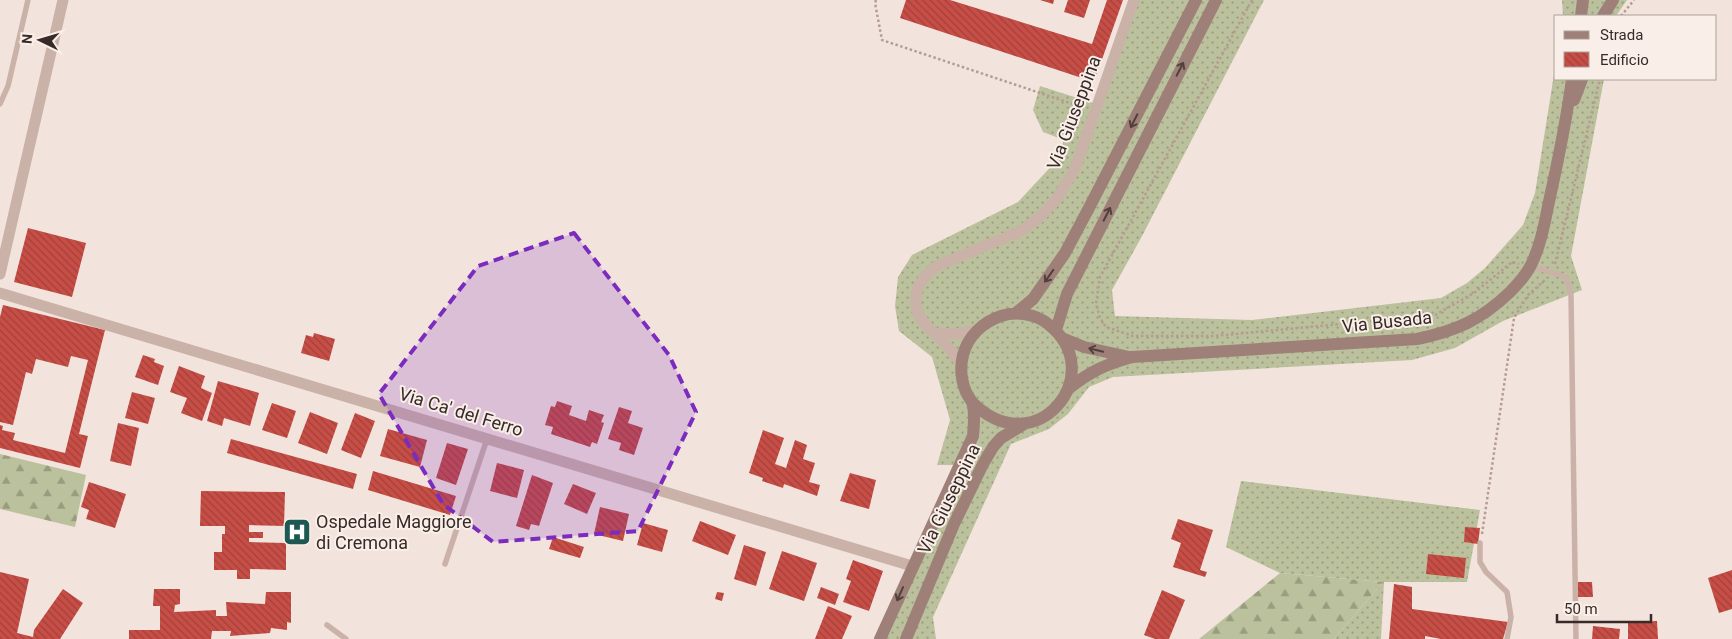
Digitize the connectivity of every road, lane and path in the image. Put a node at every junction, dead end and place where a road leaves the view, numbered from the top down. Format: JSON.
{"nodes":[{"id":1,"x":28,"y":0,"type":"edge"},
{"id":2,"x":63,"y":0,"type":"edge"},
{"id":3,"x":876,"y":0,"type":"edge"},
{"id":4,"x":1134,"y":0,"type":"edge"},
{"id":5,"x":1196,"y":0,"type":"edge"},
{"id":6,"x":1216,"y":0,"type":"edge"},
{"id":7,"x":1252,"y":0,"type":"edge"},
{"id":8,"x":1583,"y":0,"type":"edge"},
{"id":9,"x":1607,"y":0,"type":"edge"},
{"id":10,"x":1613,"y":0,"type":"edge"},
{"id":11,"x":1634,"y":0,"type":"edge"},
{"id":12,"x":1581,"y":15,"type":"edge"},
{"id":13,"x":1603,"y":15,"type":"edge"},
{"id":14,"x":1604,"y":15,"type":"edge"},
{"id":15,"x":1622,"y":15,"type":"edge"},
{"id":16,"x":1572,"y":80,"type":"edge"},
{"id":17,"x":1582,"y":80,"type":"edge"},
{"id":18,"x":1600,"y":80,"type":"edge"},
{"id":19,"x":0,"y":104,"type":"edge"},
{"id":20,"x":1095,"y":112,"type":"junction"},
{"id":21,"x":1566,"y":121,"type":"junction"},
{"id":22,"x":1531,"y":266,"type":"junction"},
{"id":23,"x":1553,"y":273,"type":"junction"},
{"id":24,"x":0,"y":274,"type":"edge"},
{"id":25,"x":0,"y":293,"type":"edge"},
{"id":26,"x":1016,"y":313,"type":"junction"},
{"id":27,"x":976,"y":331,"type":"junction"},
{"id":28,"x":935,"y":333,"type":"junction"},
{"id":29,"x":1059,"y":334,"type":"junction"},
{"id":30,"x":1132,"y":357,"type":"junction"},
{"id":31,"x":961,"y":364,"type":"junction"},
{"id":32,"x":1068,"y":389,"type":"junction"},
{"id":33,"x":973,"y":403,"type":"junction"},
{"id":34,"x":1024,"y":424,"type":"junction"},
{"id":35,"x":488,"y":438,"type":"junction"},
{"id":36,"x":1480,"y":543,"type":"joint"},
{"id":37,"x":445,"y":564,"type":"dead end"},
{"id":38,"x":912,"y":566,"type":"junction"},
{"id":39,"x":933,"y":573,"type":"junction"},
{"id":40,"x":327,"y":625,"type":"dead end"},
{"id":41,"x":346,"y":639,"type":"edge"},
{"id":42,"x":880,"y":639,"type":"edge"},
{"id":43,"x":906,"y":639,"type":"edge"},
{"id":44,"x":1507,"y":639,"type":"edge"},
{"id":45,"x":1576,"y":639,"type":"edge"}],
"edges":[{"from":1,"to":19,"type":"lane"},
{"from":2,"to":24,"type":"street"},
{"from":3,"to":20,"type":"path"},
{"from":4,"to":20,"type":"street","name":"Via Giuseppina"},
{"from":5,"to":26,"type":"main road","one_way":true},
{"from":29,"to":6,"type":"main road","one_way":true},
{"from":7,"to":22,"type":"path"},
{"from":8,"to":12,"type":"main road"},
{"from":9,"to":13,"type":"main road"},
{"from":10,"to":14,"type":"main road"},
{"from":11,"to":15,"type":"path"},
{"from":16,"to":21,"type":"main road","name":"Via Busada"},
{"from":17,"to":21,"type":"main road","name":"Via Busada"},
{"from":18,"to":23,"type":"path"},
{"from":20,"to":28,"type":"street","name":"Via Giuseppina"},
{"from":21,"to":22,"type":"main road","name":"Via Busada"},
{"from":22,"to":23,"type":"lane"},
{"from":22,"to":30,"type":"main road","name":"Via Busada"},
{"from":23,"to":36,"type":"path"},
{"from":23,"to":45,"type":"lane"},
{"from":25,"to":35,"type":"street","name":"Via Ca' del Ferro"},
{"from":26,"to":27,"type":"main road"},
{"from":26,"to":29,"type":"main road"},
{"from":27,"to":28,"type":"street"},
{"from":27,"to":31,"type":"main road"},
{"from":28,"to":31,"type":"street","name":"Via Giuseppina"},
{"from":30,"to":29,"type":"main road","name":"Via Busada","one_way":true},
{"from":29,"to":32,"type":"main road"},
{"from":30,"to":32,"type":"main road","name":"Via Busada"},
{"from":31,"to":33,"type":"main road"},
{"from":32,"to":34,"type":"main road"},
{"from":33,"to":34,"type":"main road"},
{"from":33,"to":38,"type":"main road","name":"Via Giuseppina"},
{"from":34,"to":39,"type":"main road","name":"Via Giuseppina"},
{"from":35,"to":37,"type":"lane"},
{"from":35,"to":38,"type":"street","name":"Via Ca' del Ferro"},
{"from":36,"to":44,"type":"lane"},
{"from":38,"to":39,"type":"main road","name":"Via Giuseppina"},
{"from":38,"to":42,"type":"main road","name":"Via Giuseppina","one_way":true},
{"from":39,"to":43,"type":"main road","name":"Via Giuseppina"},
{"from":40,"to":41,"type":"lane"}]}
